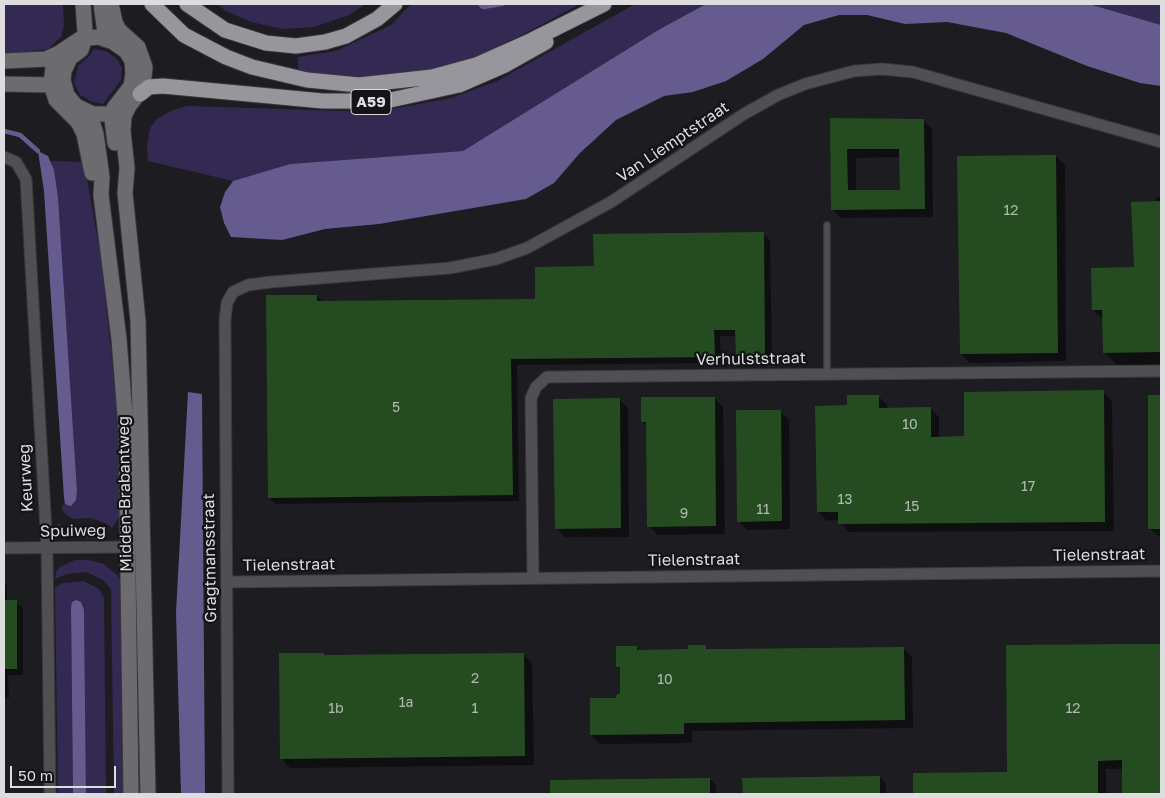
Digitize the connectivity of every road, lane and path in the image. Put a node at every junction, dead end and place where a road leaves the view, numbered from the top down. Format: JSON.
{"nodes":[{"id":1,"x":74,"y":4,"type":"edge"},
{"id":2,"x":83,"y":4,"type":"edge"},
{"id":3,"x":101,"y":4,"type":"edge"},
{"id":4,"x":111,"y":4,"type":"edge"},
{"id":5,"x":152,"y":4,"type":"edge"},
{"id":6,"x":187,"y":4,"type":"edge"},
{"id":7,"x":395,"y":4,"type":"edge"},
{"id":8,"x":604,"y":4,"type":"edge"},
{"id":9,"x":584,"y":15,"type":"junction"},
{"id":10,"x":116,"y":36,"type":"junction"},
{"id":11,"x":78,"y":40,"type":"junction"},
{"id":12,"x":59,"y":53,"type":"junction"},
{"id":13,"x":4,"y":61,"type":"edge"},
{"id":14,"x":4,"y":84,"type":"edge"},
{"id":15,"x":4,"y":93,"type":"edge"},
{"id":16,"x":58,"y":93,"type":"junction"},
{"id":17,"x":140,"y":94,"type":"junction"},
{"id":18,"x":129,"y":106,"type":"junction"},
{"id":19,"x":113,"y":113,"type":"junction"},
{"id":20,"x":80,"y":116,"type":"junction"},
{"id":21,"x":1161,"y":142,"type":"edge"},
{"id":22,"x":4,"y":158,"type":"edge"},
{"id":23,"x":125,"y":193,"type":"junction"},
{"id":24,"x":827,"y":225,"type":"dead end"},
{"id":25,"x":225,"y":320,"type":"joint"},
{"id":26,"x":1161,"y":371,"type":"edge"},
{"id":27,"x":827,"y":374,"type":"junction"},
{"id":28,"x":127,"y":547,"type":"junction"},
{"id":29,"x":144,"y":547,"type":"junction"},
{"id":30,"x":4,"y":548,"type":"edge"},
{"id":31,"x":47,"y":548,"type":"junction"},
{"id":32,"x":1161,"y":571,"type":"edge"},
{"id":33,"x":533,"y":578,"type":"junction"},
{"id":34,"x":227,"y":582,"type":"junction"},
{"id":35,"x":50,"y":794,"type":"edge"},
{"id":36,"x":131,"y":794,"type":"edge"},
{"id":37,"x":148,"y":794,"type":"edge"},
{"id":38,"x":228,"y":794,"type":"edge"}],
"edges":[{"from":1,"to":11,"type":"street"},
{"from":2,"to":11,"type":"street"},
{"from":3,"to":10,"type":"street"},
{"from":4,"to":10,"type":"street"},
{"from":5,"to":9,"type":"highway","number":"A59"},
{"from":6,"to":7,"type":"highway"},
{"from":8,"to":9,"type":"highway","number":"A59"},
{"from":9,"to":17,"type":"highway","number":"A59"},
{"from":10,"to":11,"type":"street"},
{"from":10,"to":17,"type":"street"},
{"from":10,"to":19,"type":"street"},
{"from":11,"to":12,"type":"street"},
{"from":11,"to":16,"type":"street"},
{"from":12,"to":13,"type":"street"},
{"from":12,"to":16,"type":"street"},
{"from":14,"to":16,"type":"street"},
{"from":15,"to":16,"type":"street"},
{"from":16,"to":20,"type":"street"},
{"from":17,"to":18,"type":"street"},
{"from":18,"to":19,"type":"street"},
{"from":18,"to":23,"type":"street","name":"Midden-Brabantweg"},
{"from":19,"to":20,"type":"street"},
{"from":19,"to":23,"type":"street","name":"Midden-Brabantweg"},
{"from":20,"to":28,"type":"street","name":"Midden-Brabantweg"},
{"from":21,"to":25,"type":"street","name":"Van Liemptstraat"},
{"from":22,"to":31,"type":"street","name":"Keurweg"},
{"from":23,"to":29,"type":"street","name":"Midden-Brabantweg"},
{"from":24,"to":27,"type":"lane"},
{"from":25,"to":34,"type":"street","name":"Gragtmansstraat"},
{"from":26,"to":27,"type":"street","name":"Verhulststraat"},
{"from":27,"to":33,"type":"street","name":"Verhulststraat"},
{"from":28,"to":29,"type":"street","name":"Spuiweg"},
{"from":28,"to":31,"type":"street","name":"Spuiweg"},
{"from":28,"to":36,"type":"street","name":"Midden-Brabantweg"},
{"from":29,"to":37,"type":"street","name":"Midden-Brabantweg"},
{"from":30,"to":31,"type":"street","name":"Spuiweg"},
{"from":31,"to":35,"type":"street","name":"Keurweg"},
{"from":32,"to":33,"type":"street","name":"Tielenstraat"},
{"from":33,"to":34,"type":"street","name":"Tielenstraat"},
{"from":34,"to":38,"type":"street","name":"Gragtmansstraat"}]}
